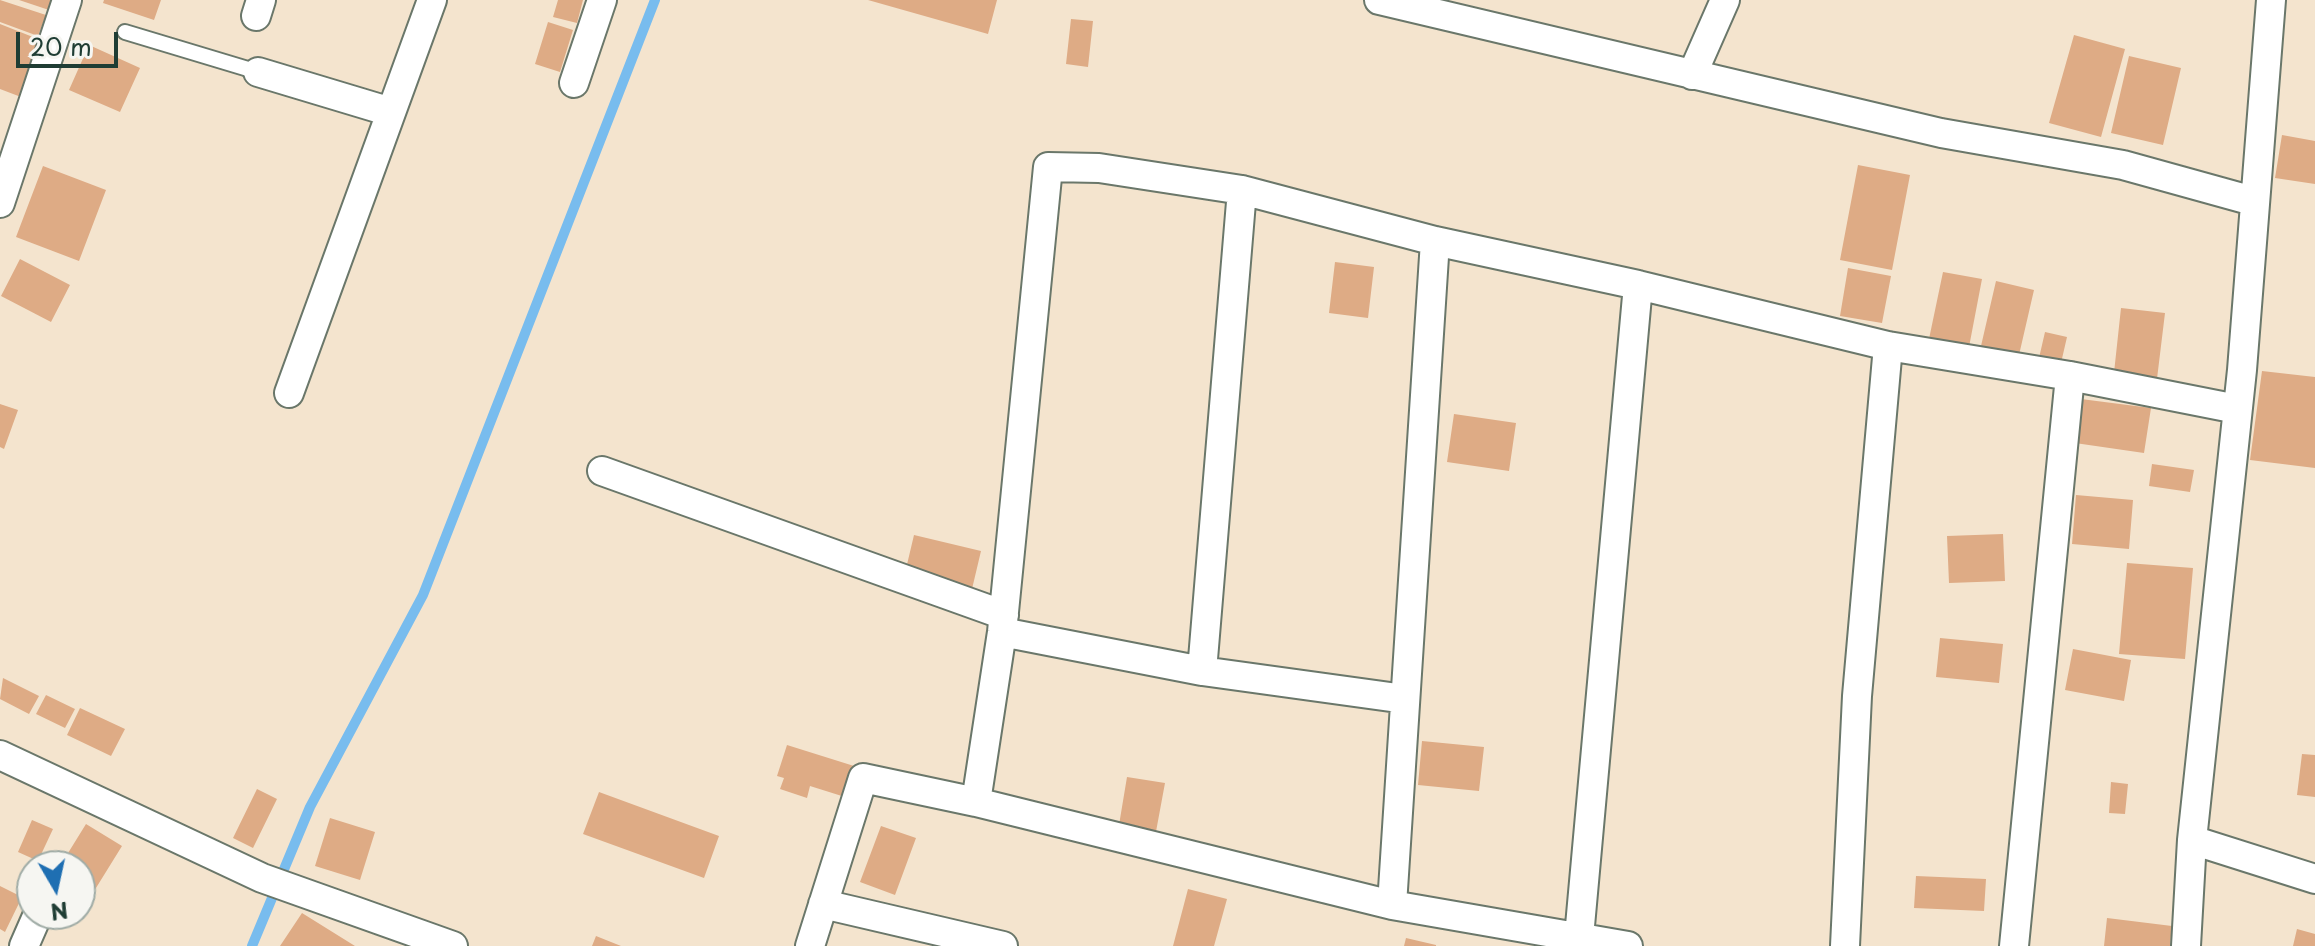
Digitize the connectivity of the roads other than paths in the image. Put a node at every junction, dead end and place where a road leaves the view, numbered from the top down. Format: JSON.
{"nodes":[{"id":1,"x":67,"y":0,"type":"edge"},
{"id":2,"x":432,"y":0,"type":"edge"},
{"id":3,"x":602,"y":0,"type":"edge"},
{"id":4,"x":1379,"y":0,"type":"edge"},
{"id":5,"x":1725,"y":0,"type":"edge"},
{"id":6,"x":2271,"y":0,"type":"edge"},
{"id":7,"x":125,"y":32,"type":"dead end"},
{"id":8,"x":258,"y":72,"type":"joint"},
{"id":9,"x":1692,"y":75,"type":"junction"},
{"id":10,"x":574,"y":83,"type":"dead end"},
{"id":11,"x":391,"y":112,"type":"junction"},
{"id":12,"x":1242,"y":190,"type":"junction"},
{"id":13,"x":2253,"y":201,"type":"junction"},
{"id":14,"x":0,"y":203,"type":"edge"},
{"id":15,"x":1435,"y":241,"type":"junction"},
{"id":16,"x":1638,"y":285,"type":"junction"},
{"id":17,"x":1888,"y":346,"type":"junction"},
{"id":18,"x":2070,"y":376,"type":"junction"},
{"id":19,"x":289,"y":393,"type":"dead end"},
{"id":20,"x":2237,"y":409,"type":"junction"},
{"id":21,"x":602,"y":471,"type":"dead end"},
{"id":22,"x":1003,"y":624,"type":"junction"},
{"id":23,"x":1202,"y":671,"type":"junction"},
{"id":24,"x":1405,"y":699,"type":"junction"},
{"id":25,"x":0,"y":755,"type":"edge"},
{"id":26,"x":976,"y":802,"type":"junction"},
{"id":27,"x":2192,"y":840,"type":"junction"},
{"id":28,"x":2315,"y":879,"type":"edge"},
{"id":29,"x":823,"y":904,"type":"junction"},
{"id":30,"x":1392,"y":905,"type":"junction"},
{"id":31,"x":1579,"y":937,"type":"junction"},
{"id":32,"x":453,"y":946,"type":"edge"},
{"id":33,"x":810,"y":946,"type":"edge"},
{"id":34,"x":1003,"y":946,"type":"edge"},
{"id":35,"x":1628,"y":946,"type":"edge"},
{"id":36,"x":1845,"y":946,"type":"edge"},
{"id":37,"x":2014,"y":946,"type":"edge"},
{"id":38,"x":2186,"y":946,"type":"edge"}],
"edges":[{"from":1,"to":14,"type":"street"},
{"from":2,"to":11,"type":"street"},
{"from":3,"to":10,"type":"street"},
{"from":4,"to":9,"type":"street"},
{"from":5,"to":9,"type":"street"},
{"from":6,"to":13,"type":"street"},
{"from":7,"to":8,"type":"lane"},
{"from":8,"to":11,"type":"street"},
{"from":9,"to":13,"type":"street"},
{"from":11,"to":19,"type":"street"},
{"from":12,"to":15,"type":"street"},
{"from":12,"to":22,"type":"street"},
{"from":12,"to":23,"type":"street"},
{"from":13,"to":20,"type":"street"},
{"from":15,"to":16,"type":"street"},
{"from":15,"to":24,"type":"street"},
{"from":16,"to":17,"type":"street"},
{"from":16,"to":31,"type":"street"},
{"from":17,"to":18,"type":"street"},
{"from":17,"to":36,"type":"street"},
{"from":18,"to":20,"type":"street"},
{"from":18,"to":37,"type":"street"},
{"from":20,"to":27,"type":"street"},
{"from":21,"to":22,"type":"street"},
{"from":22,"to":23,"type":"street"},
{"from":22,"to":26,"type":"street"},
{"from":23,"to":24,"type":"street"},
{"from":24,"to":30,"type":"street"},
{"from":25,"to":32,"type":"street"},
{"from":26,"to":29,"type":"street"},
{"from":26,"to":30,"type":"street"},
{"from":27,"to":28,"type":"street"},
{"from":27,"to":38,"type":"street"},
{"from":29,"to":33,"type":"street"},
{"from":29,"to":34,"type":"street"},
{"from":30,"to":31,"type":"street"},
{"from":31,"to":35,"type":"street"}]}
